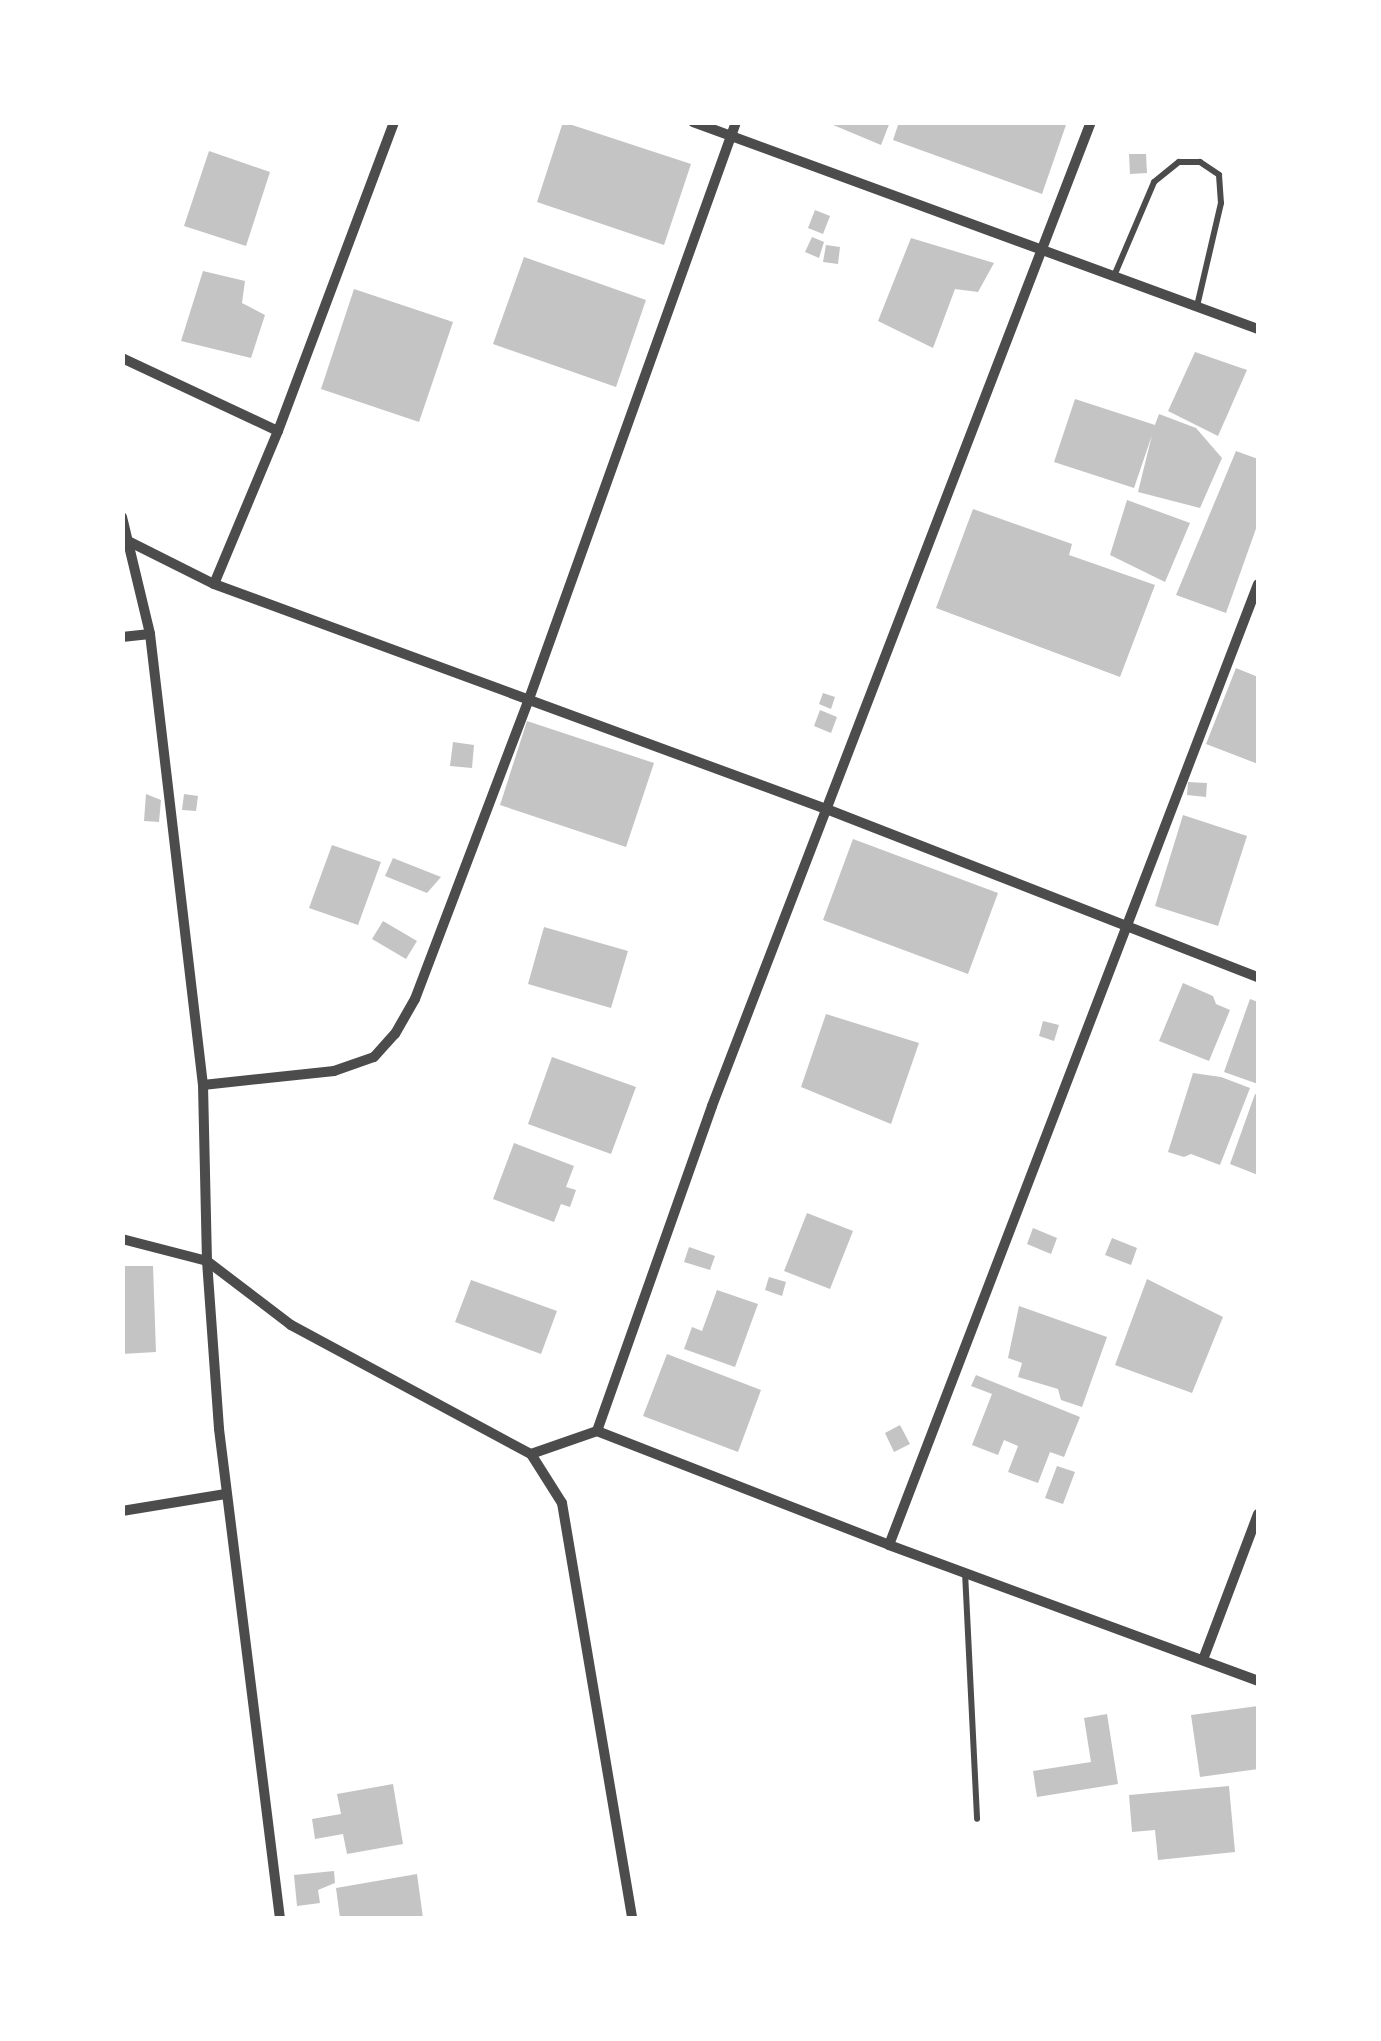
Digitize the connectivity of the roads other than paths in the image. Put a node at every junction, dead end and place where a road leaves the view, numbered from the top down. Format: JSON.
{"nodes":[{"id":1,"x":394,"y":122,"type":"edge"},
{"id":2,"x":694,"y":122,"type":"edge"},
{"id":3,"x":736,"y":122,"type":"edge"},
{"id":4,"x":1091,"y":122,"type":"edge"},
{"id":5,"x":731,"y":137,"type":"junction"},
{"id":6,"x":1040,"y":252,"type":"junction"},
{"id":7,"x":1114,"y":278,"type":"junction"},
{"id":8,"x":1196,"y":307,"type":"junction"},
{"id":9,"x":1258,"y":329,"type":"edge"},
{"id":10,"x":122,"y":358,"type":"edge"},
{"id":11,"x":278,"y":431,"type":"junction"},
{"id":12,"x":122,"y":517,"type":"edge"},
{"id":13,"x":125,"y":540,"type":"edge"},
{"id":14,"x":214,"y":584,"type":"junction"},
{"id":15,"x":1258,"y":584,"type":"edge"},
{"id":16,"x":150,"y":634,"type":"junction"},
{"id":17,"x":122,"y":637,"type":"edge"},
{"id":18,"x":529,"y":699,"type":"junction"},
{"id":19,"x":829,"y":810,"type":"junction"},
{"id":20,"x":1128,"y":926,"type":"junction"},
{"id":21,"x":1258,"y":977,"type":"edge"},
{"id":22,"x":204,"y":1085,"type":"junction"},
{"id":23,"x":122,"y":1238,"type":"edge"},
{"id":24,"x":207,"y":1262,"type":"junction"},
{"id":25,"x":597,"y":1431,"type":"junction"},
{"id":26,"x":531,"y":1454,"type":"junction"},
{"id":27,"x":226,"y":1494,"type":"junction"},
{"id":28,"x":122,"y":1511,"type":"edge"},
{"id":29,"x":1258,"y":1514,"type":"edge"},
{"id":30,"x":889,"y":1546,"type":"junction"},
{"id":31,"x":965,"y":1572,"type":"junction"},
{"id":32,"x":1204,"y":1657,"type":"junction"},
{"id":33,"x":1258,"y":1681,"type":"edge"},
{"id":34,"x":977,"y":1819,"type":"dead end"},
{"id":35,"x":280,"y":1918,"type":"edge"},
{"id":36,"x":632,"y":1918,"type":"edge"}],
"edges":[{"from":1,"to":11,"type":"street"},
{"from":2,"to":5,"type":"street"},
{"from":3,"to":5,"type":"street"},
{"from":4,"to":6,"type":"street"},
{"from":5,"to":6,"type":"street"},
{"from":5,"to":18,"type":"street"},
{"from":6,"to":7,"type":"street"},
{"from":6,"to":19,"type":"street"},
{"from":7,"to":8,"type":"street"},
{"from":7,"to":8,"type":"lane"},
{"from":8,"to":9,"type":"street"},
{"from":10,"to":11,"type":"street"},
{"from":11,"to":14,"type":"street"},
{"from":12,"to":13,"type":"street"},
{"from":13,"to":14,"type":"street"},
{"from":13,"to":16,"type":"street"},
{"from":14,"to":18,"type":"street"},
{"from":15,"to":20,"type":"street"},
{"from":16,"to":17,"type":"street"},
{"from":16,"to":22,"type":"street"},
{"from":18,"to":19,"type":"street"},
{"from":18,"to":22,"type":"street"},
{"from":19,"to":20,"type":"street"},
{"from":19,"to":25,"type":"street"},
{"from":20,"to":21,"type":"street"},
{"from":20,"to":30,"type":"street"},
{"from":22,"to":24,"type":"street"},
{"from":23,"to":24,"type":"street"},
{"from":24,"to":26,"type":"street"},
{"from":24,"to":27,"type":"street"},
{"from":25,"to":26,"type":"street"},
{"from":25,"to":30,"type":"street"},
{"from":26,"to":36,"type":"street"},
{"from":27,"to":28,"type":"street"},
{"from":27,"to":35,"type":"street"},
{"from":29,"to":32,"type":"street"},
{"from":30,"to":31,"type":"street"},
{"from":31,"to":32,"type":"street"},
{"from":31,"to":34,"type":"lane"},
{"from":32,"to":33,"type":"street"}]}
